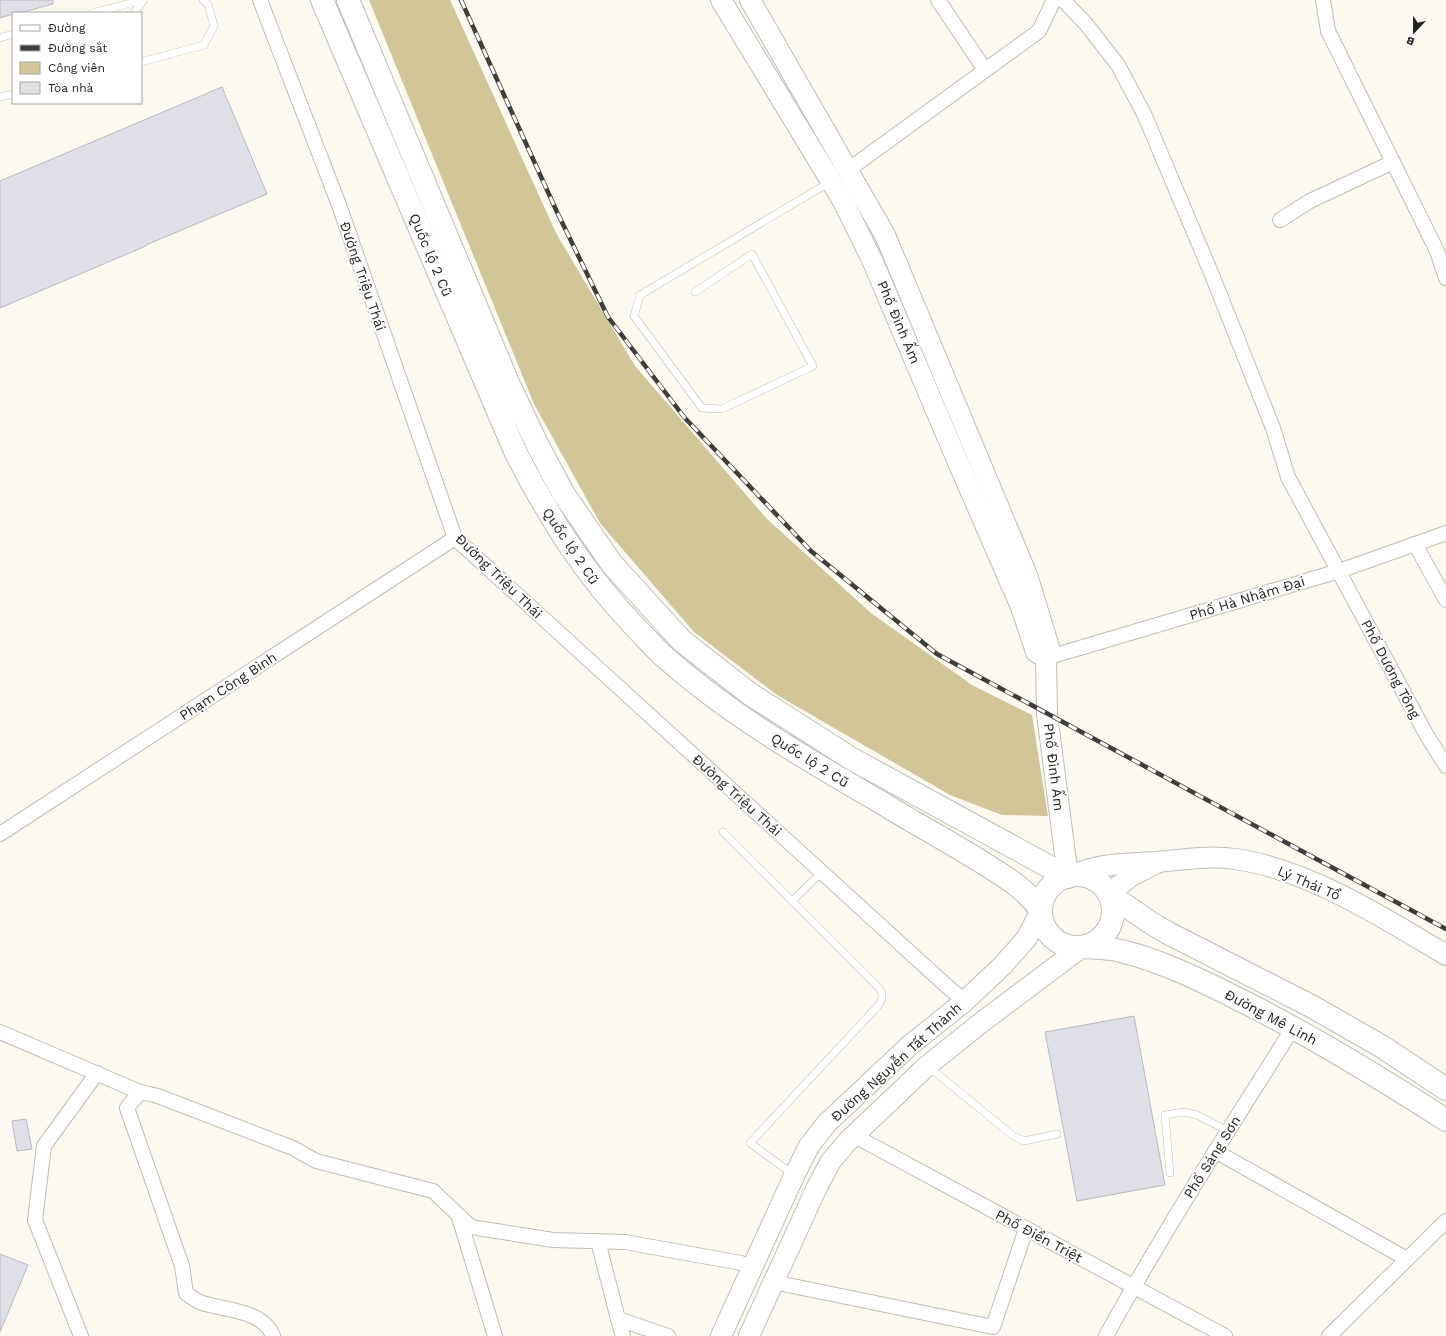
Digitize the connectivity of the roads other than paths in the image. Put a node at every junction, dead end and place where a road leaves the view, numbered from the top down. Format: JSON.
{"nodes":[{"id":1,"x":143,"y":0,"type":"edge"},
{"id":2,"x":203,"y":0,"type":"edge"},
{"id":3,"x":260,"y":0,"type":"edge"},
{"id":4,"x":322,"y":0,"type":"edge"},
{"id":5,"x":348,"y":0,"type":"edge"},
{"id":6,"x":721,"y":0,"type":"edge"},
{"id":7,"x":750,"y":0,"type":"edge"},
{"id":8,"x":938,"y":0,"type":"edge"},
{"id":9,"x":1054,"y":0,"type":"edge"},
{"id":10,"x":1063,"y":0,"type":"edge"},
{"id":11,"x":1323,"y":0,"type":"edge"},
{"id":12,"x":97,"y":12,"type":"edge"},
{"id":13,"x":135,"y":12,"type":"edge"},
{"id":14,"x":12,"y":34,"type":"edge"},
{"id":15,"x":0,"y":38,"type":"edge"},
{"id":16,"x":142,"y":62,"type":"edge"},
{"id":17,"x":984,"y":70,"type":"junction"},
{"id":18,"x":12,"y":94,"type":"edge"},
{"id":19,"x":0,"y":97,"type":"edge"},
{"id":20,"x":1393,"y":162,"type":"junction"},
{"id":21,"x":848,"y":170,"type":"junction"},
{"id":22,"x":831,"y":181,"type":"junction"},
{"id":23,"x":1280,"y":220,"type":"dead end"},
{"id":24,"x":1446,"y":278,"type":"edge"},
{"id":25,"x":695,"y":292,"type":"dead end"},
{"id":26,"x":1446,"y":533,"type":"edge"},
{"id":27,"x":455,"y":538,"type":"junction"},
{"id":28,"x":1415,"y":544,"type":"junction"},
{"id":29,"x":1339,"y":571,"type":"junction"},
{"id":30,"x":1446,"y":600,"type":"edge"},
{"id":31,"x":1046,"y":658,"type":"junction"},
{"id":32,"x":1446,"y":766,"type":"edge"},
{"id":33,"x":723,"y":832,"type":"dead end"},
{"id":34,"x":0,"y":834,"type":"edge"},
{"id":35,"x":1159,"y":862,"type":"junction"},
{"id":36,"x":822,"y":872,"type":"junction"},
{"id":37,"x":1068,"y":877,"type":"junction"},
{"id":38,"x":1108,"y":894,"type":"junction"},
{"id":39,"x":792,"y":901,"type":"junction"},
{"id":40,"x":1041,"y":911,"type":"junction"},
{"id":41,"x":1082,"y":947,"type":"junction"},
{"id":42,"x":1446,"y":955,"type":"edge"},
{"id":43,"x":965,"y":1001,"type":"junction"},
{"id":44,"x":1293,"y":1028,"type":"junction"},
{"id":45,"x":0,"y":1032,"type":"edge"},
{"id":46,"x":927,"y":1066,"type":"junction"},
{"id":47,"x":97,"y":1073,"type":"junction"},
{"id":48,"x":1446,"y":1089,"type":"edge"},
{"id":49,"x":140,"y":1092,"type":"junction"},
{"id":50,"x":1446,"y":1120,"type":"edge"},
{"id":51,"x":1228,"y":1131,"type":"junction"},
{"id":52,"x":1057,"y":1134,"type":"dead end"},
{"id":53,"x":853,"y":1135,"type":"junction"},
{"id":54,"x":1215,"y":1151,"type":"junction"},
{"id":55,"x":1170,"y":1173,"type":"dead end"},
{"id":56,"x":794,"y":1176,"type":"junction"},
{"id":57,"x":459,"y":1216,"type":"junction"},
{"id":58,"x":1446,"y":1221,"type":"edge"},
{"id":59,"x":1026,"y":1229,"type":"junction"},
{"id":60,"x":598,"y":1241,"type":"junction"},
{"id":61,"x":1407,"y":1259,"type":"junction"},
{"id":62,"x":752,"y":1267,"type":"junction"},
{"id":63,"x":773,"y":1282,"type":"junction"},
{"id":64,"x":1133,"y":1286,"type":"junction"},
{"id":65,"x":618,"y":1320,"type":"junction"},
{"id":66,"x":81,"y":1336,"type":"edge"},
{"id":67,"x":273,"y":1336,"type":"edge"},
{"id":68,"x":495,"y":1336,"type":"edge"},
{"id":69,"x":623,"y":1336,"type":"edge"},
{"id":70,"x":668,"y":1336,"type":"edge"},
{"id":71,"x":721,"y":1336,"type":"edge"},
{"id":72,"x":749,"y":1336,"type":"edge"},
{"id":73,"x":1106,"y":1336,"type":"edge"},
{"id":74,"x":1225,"y":1336,"type":"edge"},
{"id":75,"x":1329,"y":1336,"type":"edge"}],
"edges":[{"from":1,"to":12,"type":"lane"},
{"from":1,"to":13,"type":"lane"},
{"from":2,"to":16,"type":"lane"},
{"from":3,"to":27,"type":"street","name":"Đường Triệu Thái"},
{"from":4,"to":40,"type":"main road","name":"Quốc lộ 2 Cũ"},
{"from":5,"to":37,"type":"main road","name":"Quốc lộ 2 Cũ"},
{"from":6,"to":22,"type":"street","name":"Phố Đình Ấm"},
{"from":7,"to":21,"type":"street","name":"Phố Đình Ấm"},
{"from":8,"to":17,"type":"street"},
{"from":9,"to":17,"type":"street"},
{"from":10,"to":29,"type":"street","name":"Phố Dương Tông"},
{"from":11,"to":20,"type":"street"},
{"from":14,"to":15,"type":"lane"},
{"from":17,"to":21,"type":"street"},
{"from":18,"to":19,"type":"lane"},
{"from":20,"to":23,"type":"street"},
{"from":20,"to":24,"type":"street"},
{"from":21,"to":22,"type":"street"},
{"from":21,"to":31,"type":"street","name":"Phố Đình Ấm"},
{"from":22,"to":25,"type":"lane"},
{"from":22,"to":31,"type":"street","name":"Phố Đình Ấm"},
{"from":26,"to":28,"type":"street","name":"Phố Hà Nhậm Đại"},
{"from":27,"to":34,"type":"street","name":"Phạm Công Bình"},
{"from":27,"to":36,"type":"street","name":"Đường Triệu Thái"},
{"from":28,"to":29,"type":"street","name":"Phố Hà Nhậm Đại"},
{"from":28,"to":30,"type":"street"},
{"from":29,"to":31,"type":"street","name":"Phố Hà Nhậm Đại"},
{"from":29,"to":32,"type":"street","name":"Phố Dương Tông"},
{"from":31,"to":37,"type":"street","name":"Phố Đình Ấm"},
{"from":33,"to":39,"type":"lane"},
{"from":35,"to":37,"type":"street","name":"Lý Thái Tổ"},
{"from":35,"to":38,"type":"street","name":"Lý Thái Tổ"},
{"from":35,"to":42,"type":"street","name":"Lý Thái Tổ"},
{"from":36,"to":39,"type":"lane"},
{"from":36,"to":43,"type":"street","name":"Đường Triệu Thái"},
{"from":37,"to":38,"type":"main road"},
{"from":37,"to":40,"type":"main road"},
{"from":38,"to":41,"type":"main road"},
{"from":38,"to":48,"type":"main road","name":"Đường Mê Linh"},
{"from":39,"to":56,"type":"lane"},
{"from":40,"to":41,"type":"main road"},
{"from":40,"to":43,"type":"street","name":"Đường Nguyễn Tất Thành"},
{"from":41,"to":44,"type":"main road","name":"Đường Mê Linh"},
{"from":41,"to":46,"type":"street","name":"Đường Nguyễn Tất Thành"},
{"from":43,"to":56,"type":"street","name":"Đường Nguyễn Tất Thành"},
{"from":44,"to":50,"type":"main road","name":"Đường Mê Linh"},
{"from":44,"to":51,"type":"street","name":"Phố Sáng Sơn"},
{"from":45,"to":47,"type":"street"},
{"from":46,"to":52,"type":"lane"},
{"from":46,"to":53,"type":"street","name":"Đường Nguyễn Tất Thành"},
{"from":47,"to":49,"type":"street"},
{"from":47,"to":66,"type":"street"},
{"from":49,"to":57,"type":"street"},
{"from":49,"to":67,"type":"street"},
{"from":51,"to":54,"type":"street","name":"Phố Sáng Sơn"},
{"from":51,"to":55,"type":"lane"},
{"from":53,"to":59,"type":"street","name":"Phố Điển Triệt"},
{"from":53,"to":63,"type":"street","name":"Đường Nguyễn Tất Thành"},
{"from":54,"to":61,"type":"street"},
{"from":54,"to":64,"type":"street","name":"Phố Sáng Sơn"},
{"from":56,"to":62,"type":"street","name":"Đường Nguyễn Tất Thành"},
{"from":57,"to":60,"type":"street"},
{"from":57,"to":68,"type":"street"},
{"from":58,"to":61,"type":"street"},
{"from":59,"to":63,"type":"street"},
{"from":59,"to":64,"type":"street","name":"Phố Điển Triệt"},
{"from":60,"to":62,"type":"street"},
{"from":60,"to":65,"type":"street"},
{"from":61,"to":75,"type":"street"},
{"from":62,"to":71,"type":"street","name":"Đường Nguyễn Tất Thành"},
{"from":63,"to":72,"type":"street","name":"Đường Nguyễn Tất Thành"},
{"from":64,"to":73,"type":"street","name":"Phố Sáng Sơn"},
{"from":64,"to":74,"type":"street","name":"Phố Điển Triệt"},
{"from":65,"to":69,"type":"street"},
{"from":65,"to":70,"type":"street"}]}
